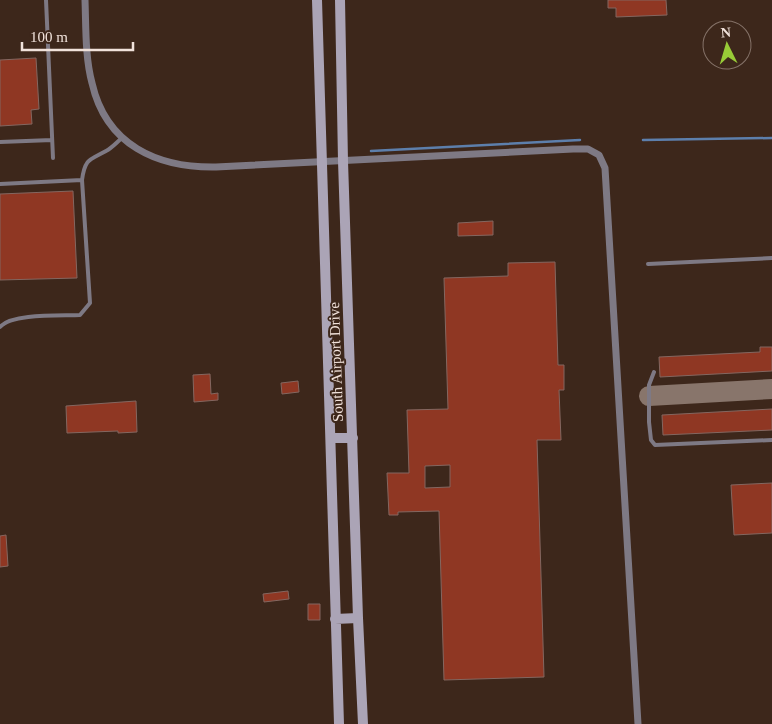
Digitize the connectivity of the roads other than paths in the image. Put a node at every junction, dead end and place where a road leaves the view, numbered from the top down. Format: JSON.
{"nodes":[{"id":1,"x":46,"y":0,"type":"edge"},
{"id":2,"x":85,"y":0,"type":"edge"},
{"id":3,"x":317,"y":0,"type":"edge"},
{"id":4,"x":340,"y":0,"type":"edge"},
{"id":5,"x":122,"y":138,"type":"junction"},
{"id":6,"x":52,"y":140,"type":"junction"},
{"id":7,"x":0,"y":142,"type":"edge"},
{"id":8,"x":53,"y":158,"type":"dead end"},
{"id":9,"x":343,"y":161,"type":"junction"},
{"id":10,"x":322,"y":162,"type":"junction"},
{"id":11,"x":82,"y":180,"type":"junction"},
{"id":12,"x":0,"y":184,"type":"edge"},
{"id":13,"x":772,"y":258,"type":"edge"},
{"id":14,"x":648,"y":264,"type":"dead end"},
{"id":15,"x":0,"y":327,"type":"edge"},
{"id":16,"x":654,"y":372,"type":"dead end"},
{"id":17,"x":331,"y":438,"type":"junction"},
{"id":18,"x":353,"y":438,"type":"junction"},
{"id":19,"x":772,"y":440,"type":"edge"},
{"id":20,"x":358,"y":618,"type":"junction"},
{"id":21,"x":335,"y":619,"type":"junction"},
{"id":22,"x":338,"y":724,"type":"edge"},
{"id":23,"x":363,"y":724,"type":"edge"},
{"id":24,"x":638,"y":724,"type":"edge"}],
"edges":[{"from":1,"to":6,"type":"lane"},
{"from":2,"to":5,"type":"street"},
{"from":3,"to":10,"type":"main road","name":"South Airport Drive"},
{"from":4,"to":9,"type":"main road","name":"South Airport Drive"},
{"from":5,"to":10,"type":"street"},
{"from":5,"to":11,"type":"lane"},
{"from":6,"to":7,"type":"lane"},
{"from":6,"to":8,"type":"lane"},
{"from":9,"to":10,"type":"street"},
{"from":9,"to":18,"type":"main road","name":"South Airport Drive"},
{"from":9,"to":24,"type":"street"},
{"from":10,"to":17,"type":"main road","name":"South Airport Drive"},
{"from":11,"to":12,"type":"lane"},
{"from":11,"to":15,"type":"lane"},
{"from":13,"to":14,"type":"lane"},
{"from":16,"to":19,"type":"lane"},
{"from":17,"to":18,"type":"main road"},
{"from":17,"to":21,"type":"main road","name":"South Airport Drive"},
{"from":18,"to":20,"type":"main road","name":"South Airport Drive"},
{"from":20,"to":21,"type":"main road"},
{"from":20,"to":23,"type":"main road","name":"South Airport Drive"},
{"from":21,"to":22,"type":"main road","name":"South Airport Drive"}]}
